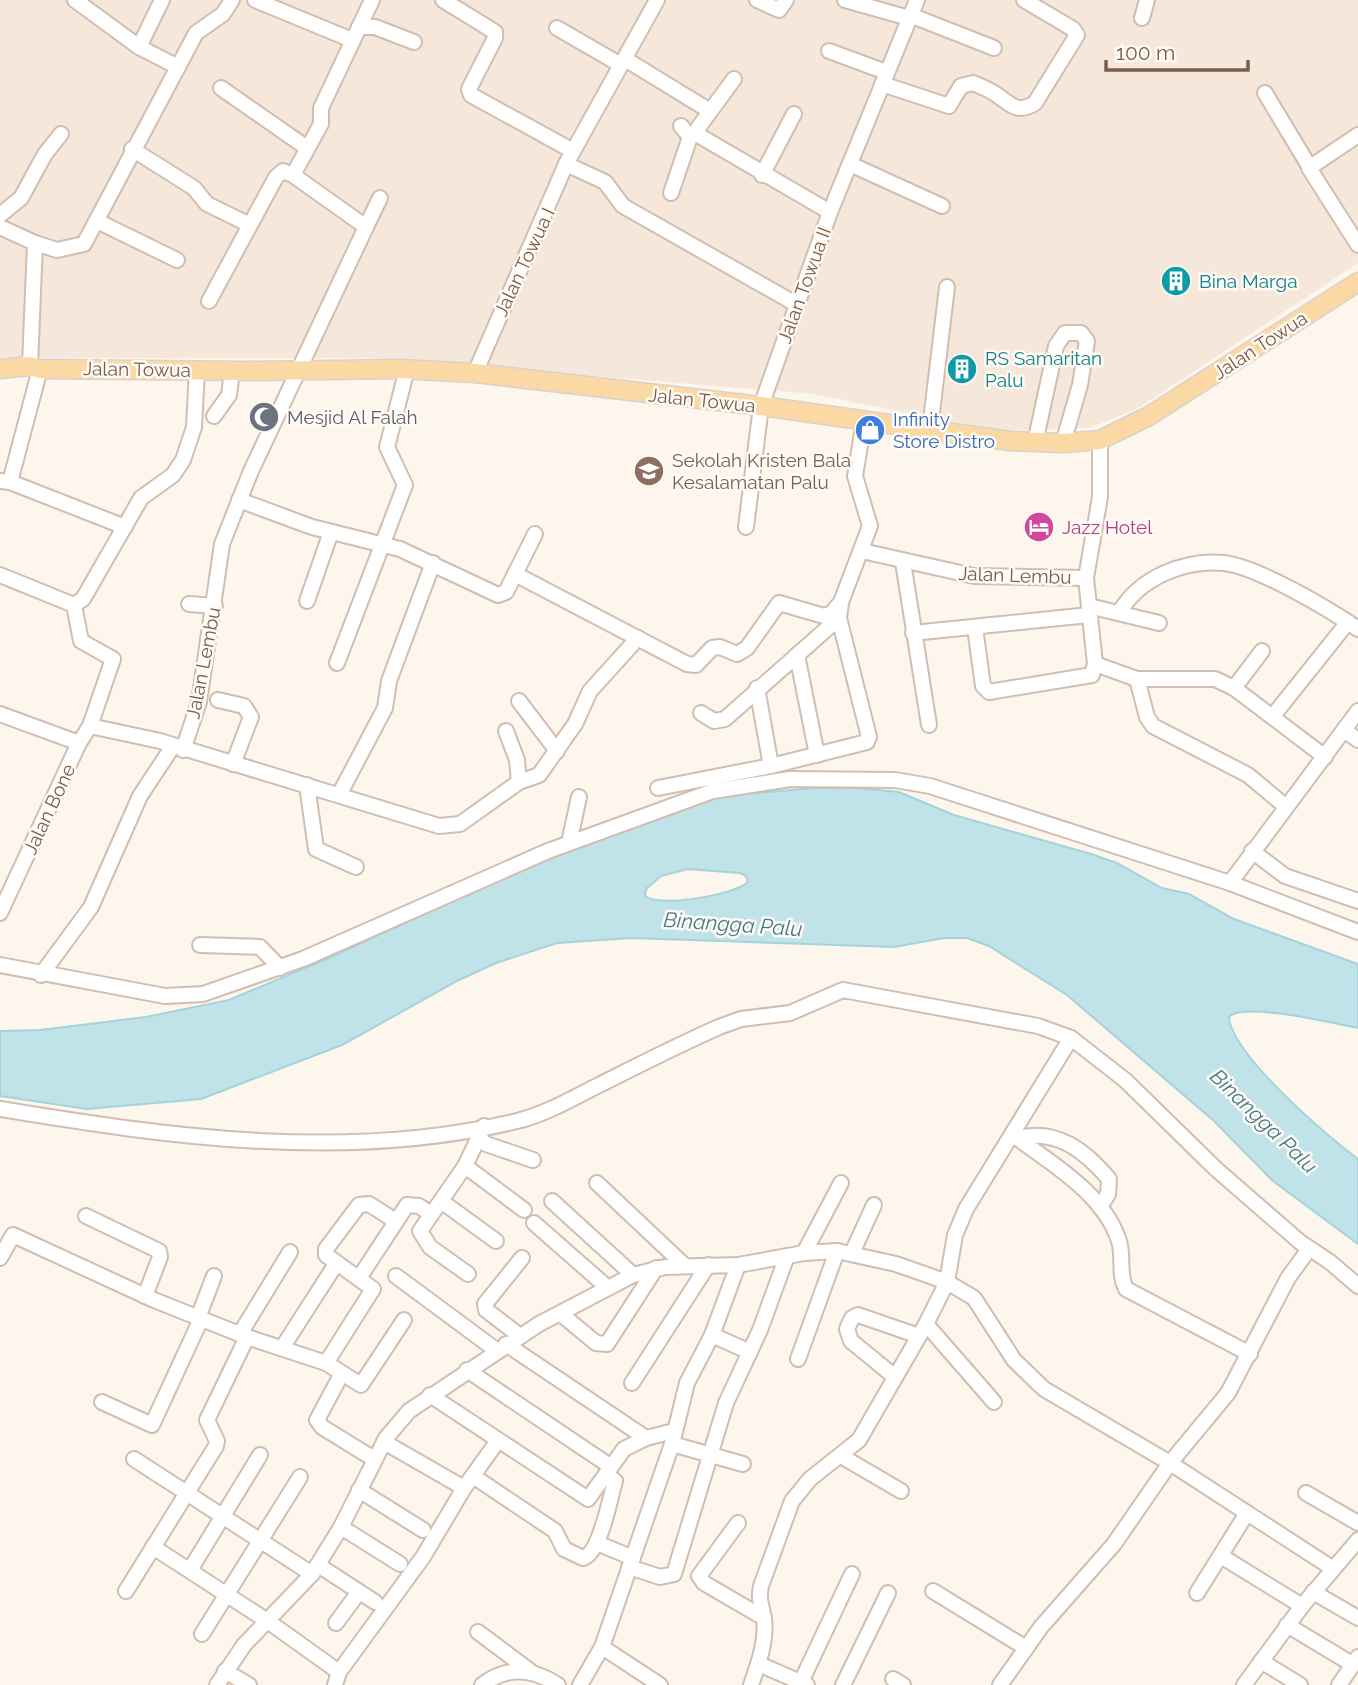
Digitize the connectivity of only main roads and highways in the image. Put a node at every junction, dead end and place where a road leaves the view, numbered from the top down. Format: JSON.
{"nodes":[{"id":1,"x":1358,"y":282,"type":"edge"},
{"id":2,"x":0,"y":369,"type":"edge"}],
"edges":[{"from":1,"to":2,"type":"main road","name":"Jalan Towua"}]}
